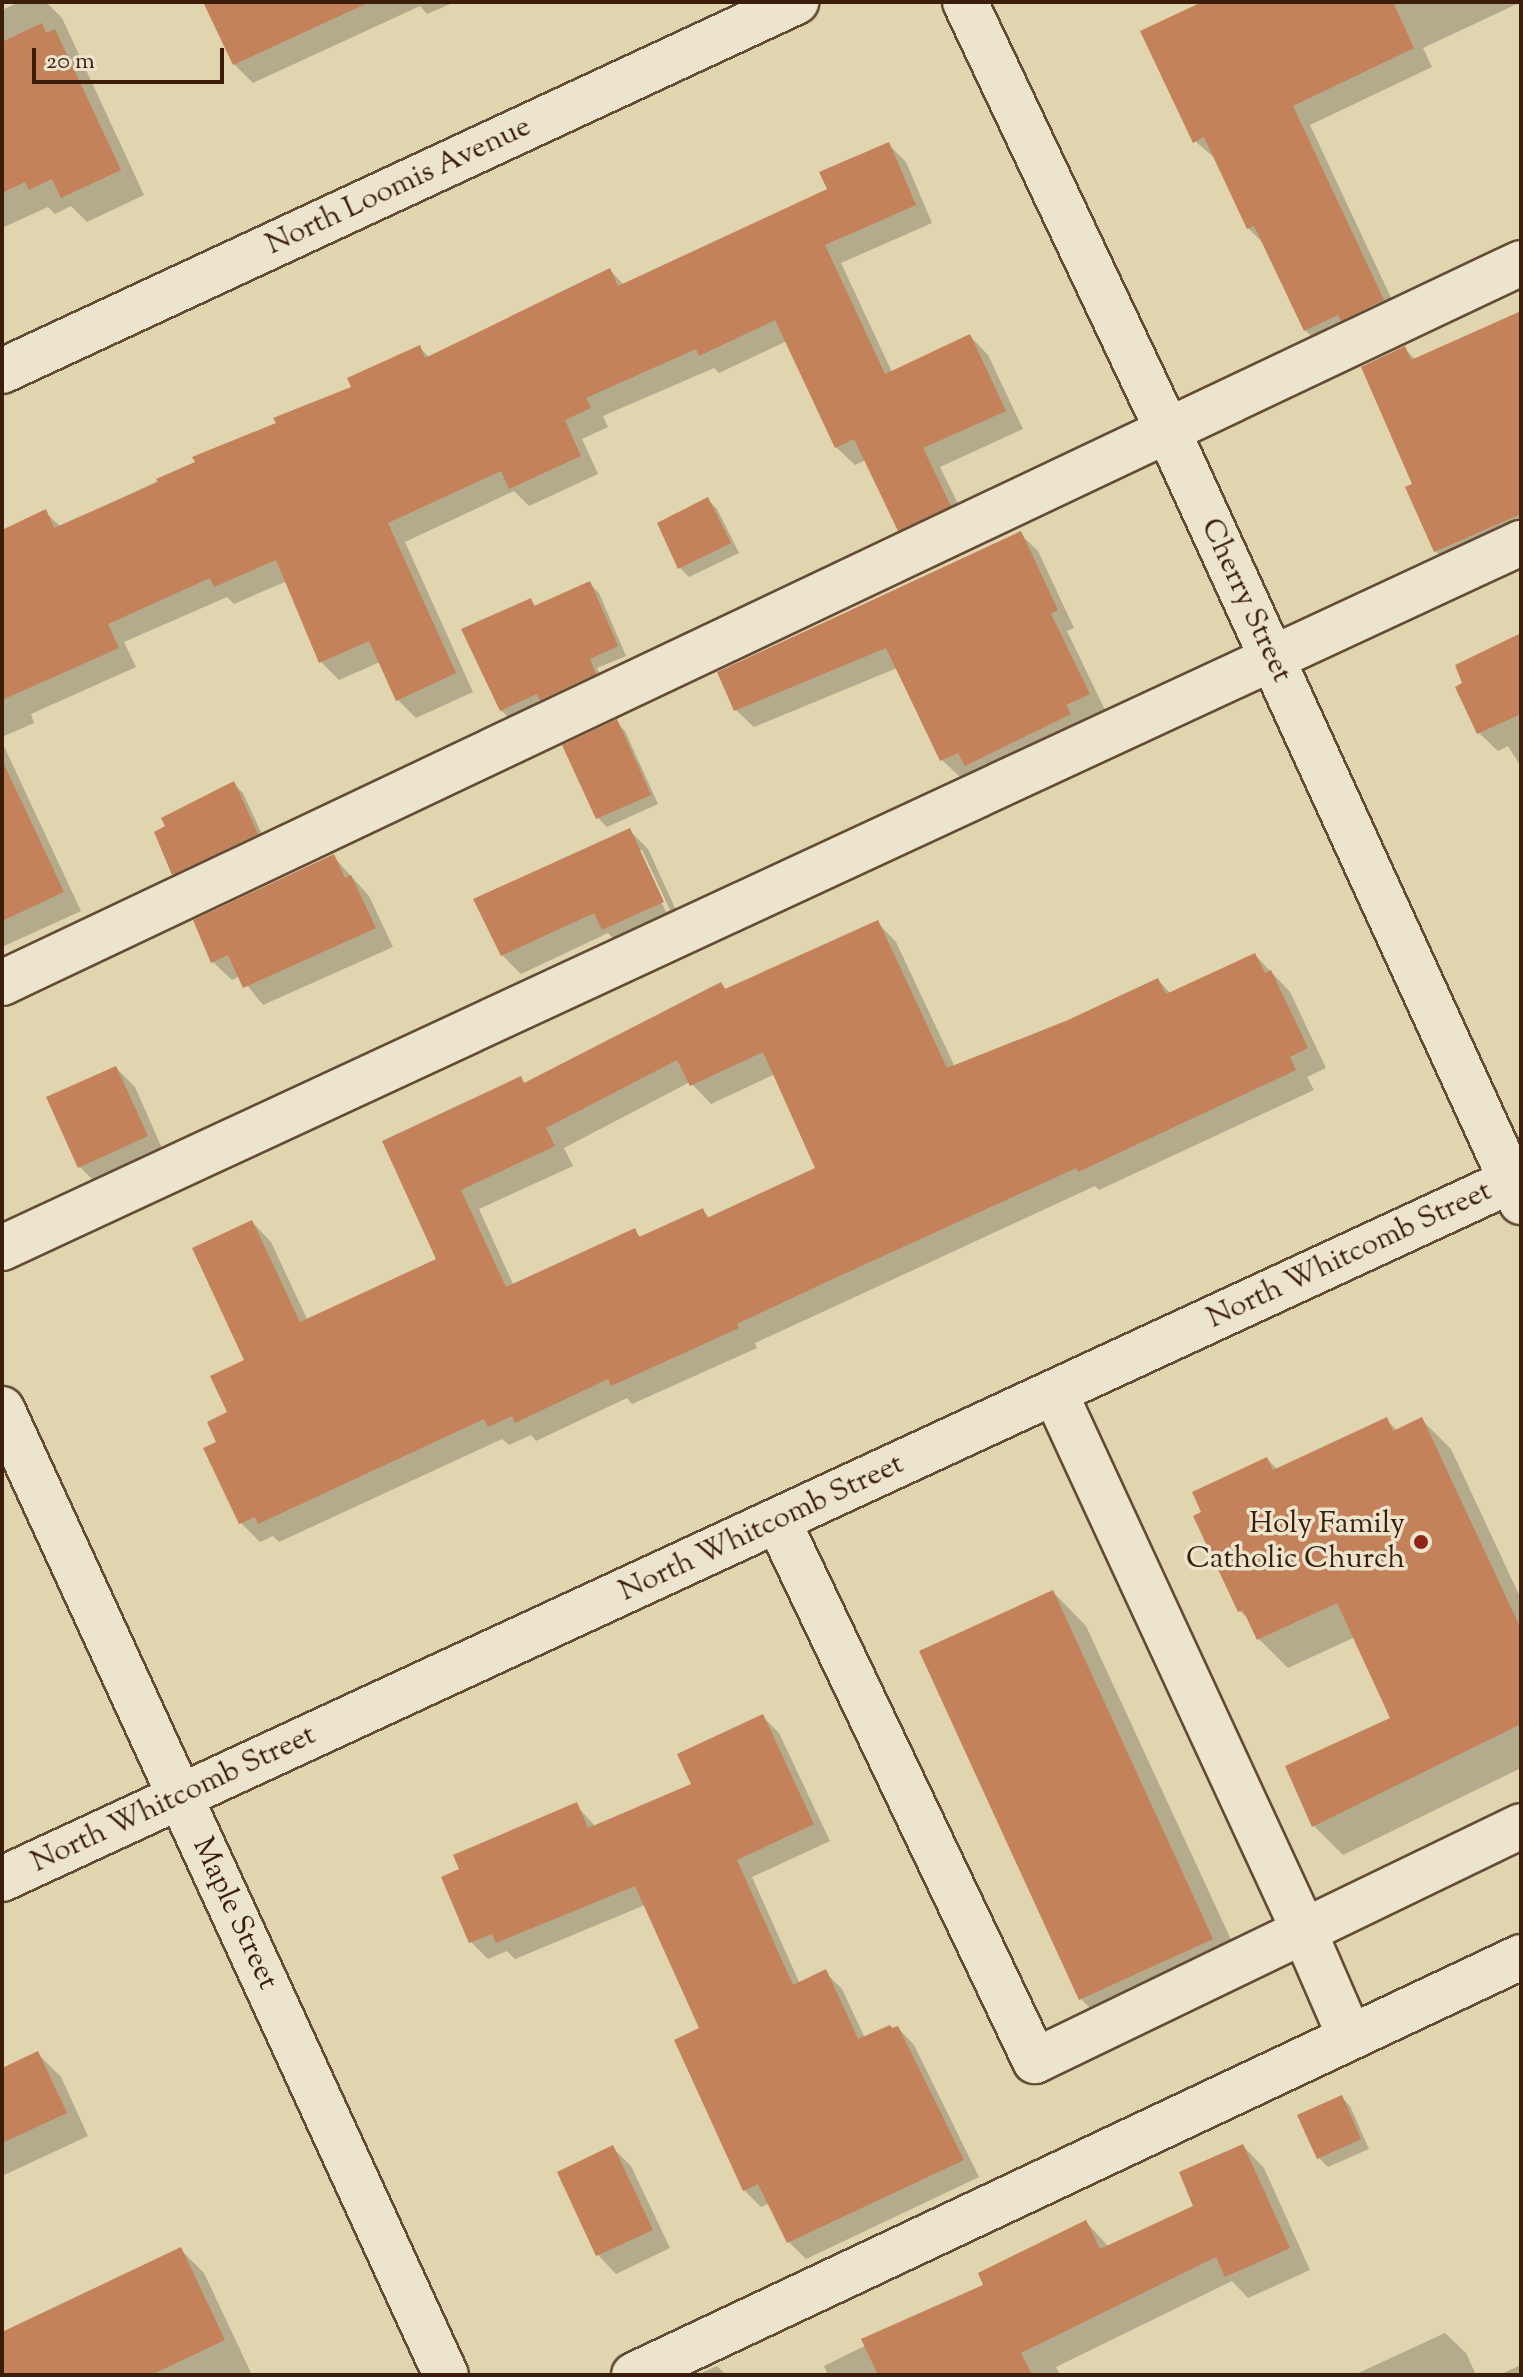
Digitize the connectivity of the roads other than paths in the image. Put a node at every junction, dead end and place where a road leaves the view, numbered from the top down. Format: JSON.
{"nodes":[{"id":1,"x":796,"y":2,"type":"edge"},
{"id":2,"x":965,"y":2,"type":"edge"},
{"id":3,"x":1521,"y":263,"type":"edge"},
{"id":4,"x":2,"y":371,"type":"edge"},
{"id":5,"x":1168,"y":431,"type":"junction"},
{"id":6,"x":1521,"y":543,"type":"edge"},
{"id":7,"x":1272,"y":660,"type":"junction"},
{"id":8,"x":2,"y":983,"type":"edge"},
{"id":9,"x":1518,"y":1186,"type":"edge"},
{"id":10,"x":2,"y":1248,"type":"edge"},
{"id":11,"x":1055,"y":1393,"type":"junction"},
{"id":12,"x":2,"y":1409,"type":"edge"},
{"id":13,"x":778,"y":1521,"type":"junction"},
{"id":14,"x":180,"y":1797,"type":"junction"},
{"id":15,"x":1521,"y":1826,"type":"edge"},
{"id":16,"x":2,"y":1879,"type":"edge"},
{"id":17,"x":1304,"y":1931,"type":"junction"},
{"id":18,"x":1521,"y":1957,"type":"edge"},
{"id":19,"x":1350,"y":2037,"type":"junction"},
{"id":20,"x":446,"y":2375,"type":"edge"},
{"id":21,"x":634,"y":2375,"type":"edge"}],
"edges":[{"from":1,"to":4,"type":"street","name":"North Loomis Avenue"},
{"from":2,"to":5,"type":"street","name":"Cherry Street"},
{"from":3,"to":5,"type":"street"},
{"from":5,"to":7,"type":"street","name":"Cherry Street"},
{"from":5,"to":8,"type":"street"},
{"from":6,"to":7,"type":"street"},
{"from":7,"to":9,"type":"street","name":"Cherry Street"},
{"from":7,"to":10,"type":"street"},
{"from":9,"to":11,"type":"street","name":"North Whitcomb Street"},
{"from":11,"to":13,"type":"street","name":"North Whitcomb Street"},
{"from":11,"to":17,"type":"street"},
{"from":12,"to":14,"type":"street","name":"Maple Street"},
{"from":13,"to":14,"type":"street","name":"North Whitcomb Street"},
{"from":13,"to":17,"type":"street"},
{"from":14,"to":16,"type":"street","name":"North Whitcomb Street"},
{"from":14,"to":20,"type":"street","name":"Maple Street"},
{"from":15,"to":17,"type":"street"},
{"from":17,"to":19,"type":"street"},
{"from":18,"to":19,"type":"street"},
{"from":19,"to":21,"type":"street"}]}
